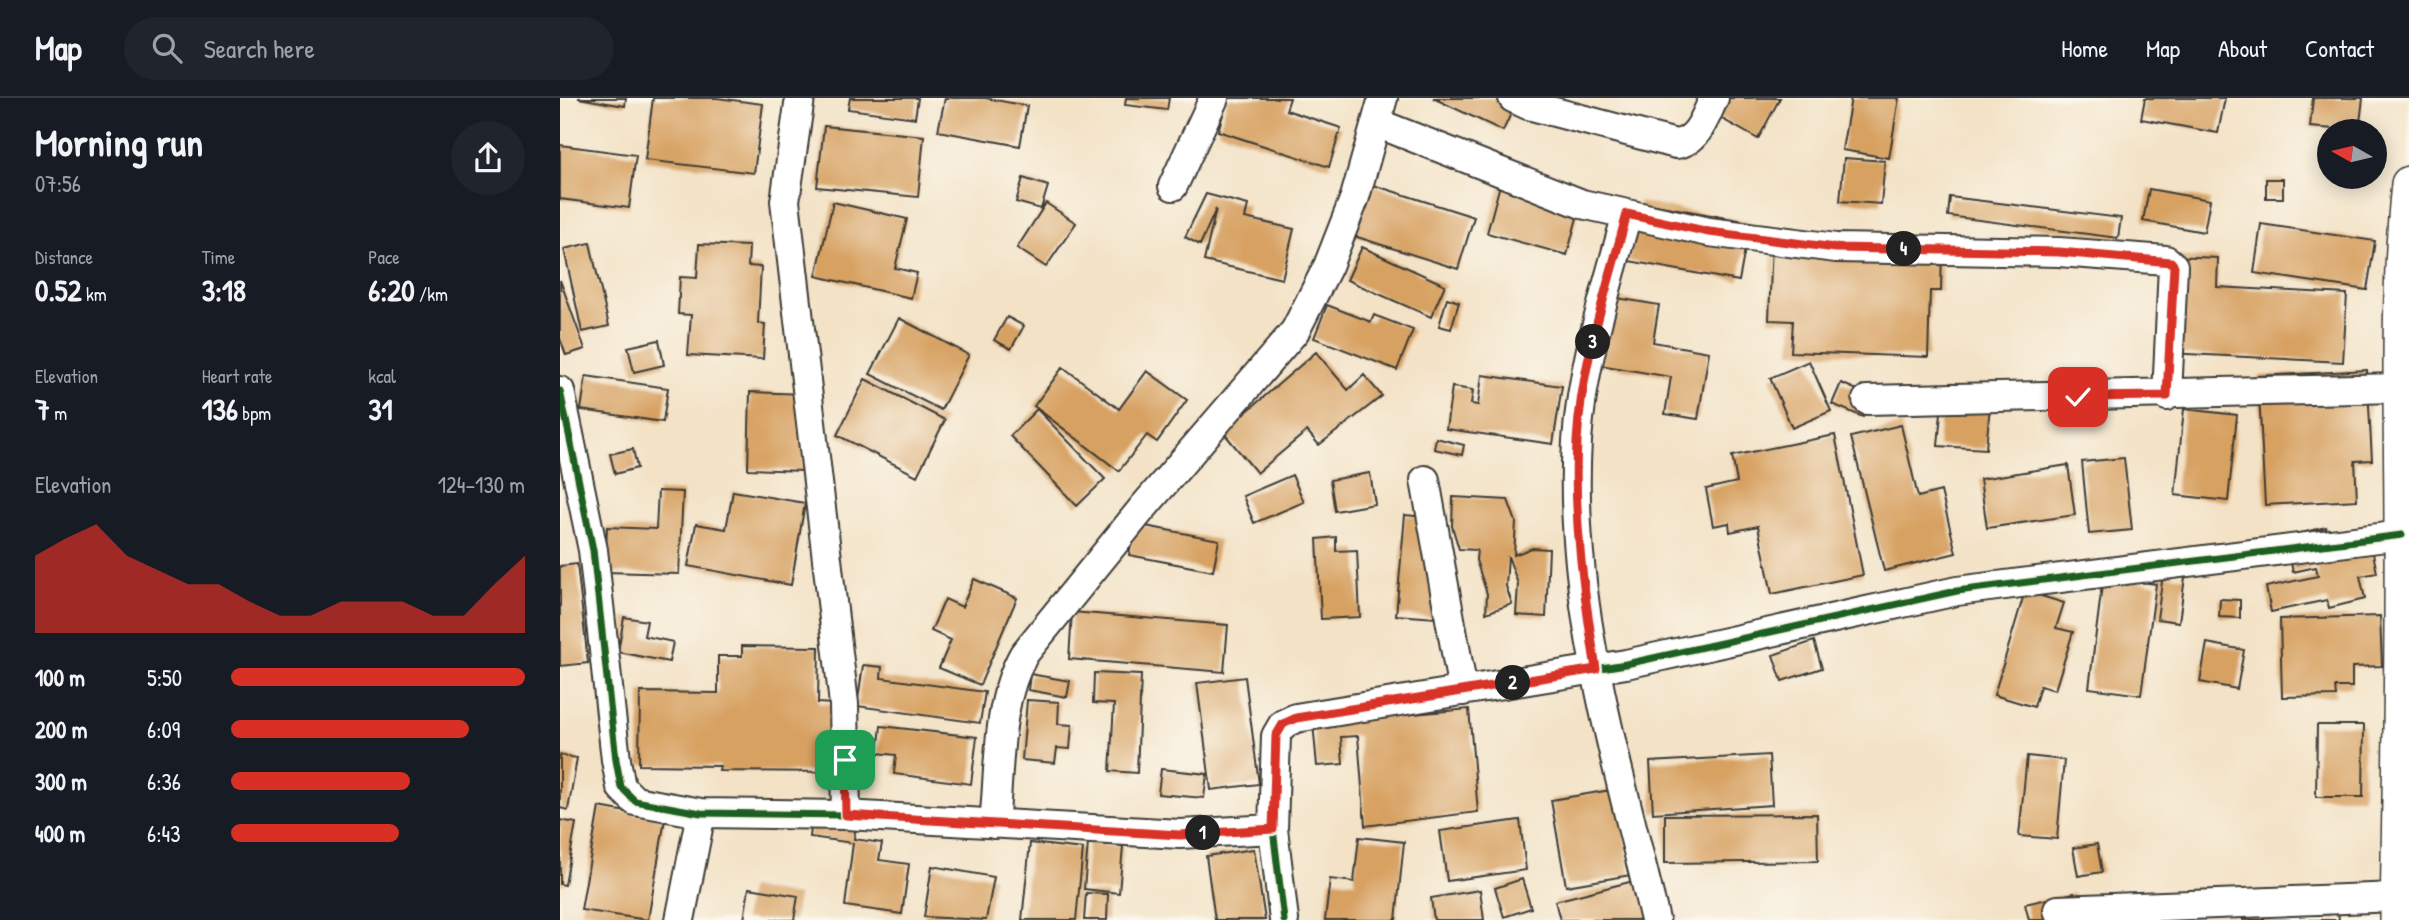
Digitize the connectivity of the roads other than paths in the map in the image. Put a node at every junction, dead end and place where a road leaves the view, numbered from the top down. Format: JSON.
{"nodes":[{"id":1,"x":800,"y":98,"type":"edge"},
{"id":2,"x":1214,"y":98,"type":"edge"},
{"id":3,"x":1513,"y":98,"type":"edge"},
{"id":4,"x":1714,"y":98,"type":"edge"},
{"id":5,"x":1380,"y":110,"type":"edge"},
{"id":6,"x":2409,"y":184,"type":"edge"},
{"id":7,"x":1173,"y":186,"type":"dead end"},
{"id":8,"x":1627,"y":214,"type":"junction"},
{"id":9,"x":2400,"y":388,"type":"junction"},
{"id":10,"x":560,"y":391,"type":"edge"},
{"id":11,"x":2167,"y":396,"type":"junction"},
{"id":12,"x":1867,"y":400,"type":"dead end"},
{"id":13,"x":1425,"y":480,"type":"dead end"},
{"id":14,"x":2402,"y":535,"type":"junction"},
{"id":15,"x":1596,"y":669,"type":"junction"},
{"id":16,"x":1463,"y":691,"type":"junction"},
{"id":17,"x":701,"y":813,"type":"junction"},
{"id":18,"x":846,"y":815,"type":"junction"},
{"id":19,"x":994,"y":824,"type":"junction"},
{"id":20,"x":1273,"y":829,"type":"junction"},
{"id":21,"x":2398,"y":908,"type":"edge"},
{"id":22,"x":2058,"y":910,"type":"dead end"},
{"id":23,"x":680,"y":920,"type":"edge"},
{"id":24,"x":1284,"y":920,"type":"edge"},
{"id":25,"x":1655,"y":920,"type":"edge"}],
"edges":[{"from":1,"to":18,"type":"street"},
{"from":2,"to":7,"type":"street"},
{"from":3,"to":4,"type":"street"},
{"from":5,"to":8,"type":"street"},
{"from":5,"to":19,"type":"street"},
{"from":6,"to":9,"type":"main road"},
{"from":8,"to":11,"type":"street"},
{"from":8,"to":15,"type":"street"},
{"from":9,"to":11,"type":"street"},
{"from":9,"to":14,"type":"main road"},
{"from":10,"to":17,"type":"street"},
{"from":11,"to":12,"type":"street"},
{"from":13,"to":16,"type":"street"},
{"from":14,"to":15,"type":"street"},
{"from":14,"to":21,"type":"main road"},
{"from":15,"to":16,"type":"street"},
{"from":15,"to":25,"type":"street"},
{"from":16,"to":20,"type":"street"},
{"from":17,"to":18,"type":"street"},
{"from":17,"to":23,"type":"street"},
{"from":18,"to":19,"type":"street"},
{"from":19,"to":20,"type":"street"},
{"from":20,"to":24,"type":"street"},
{"from":21,"to":22,"type":"street"}]}
